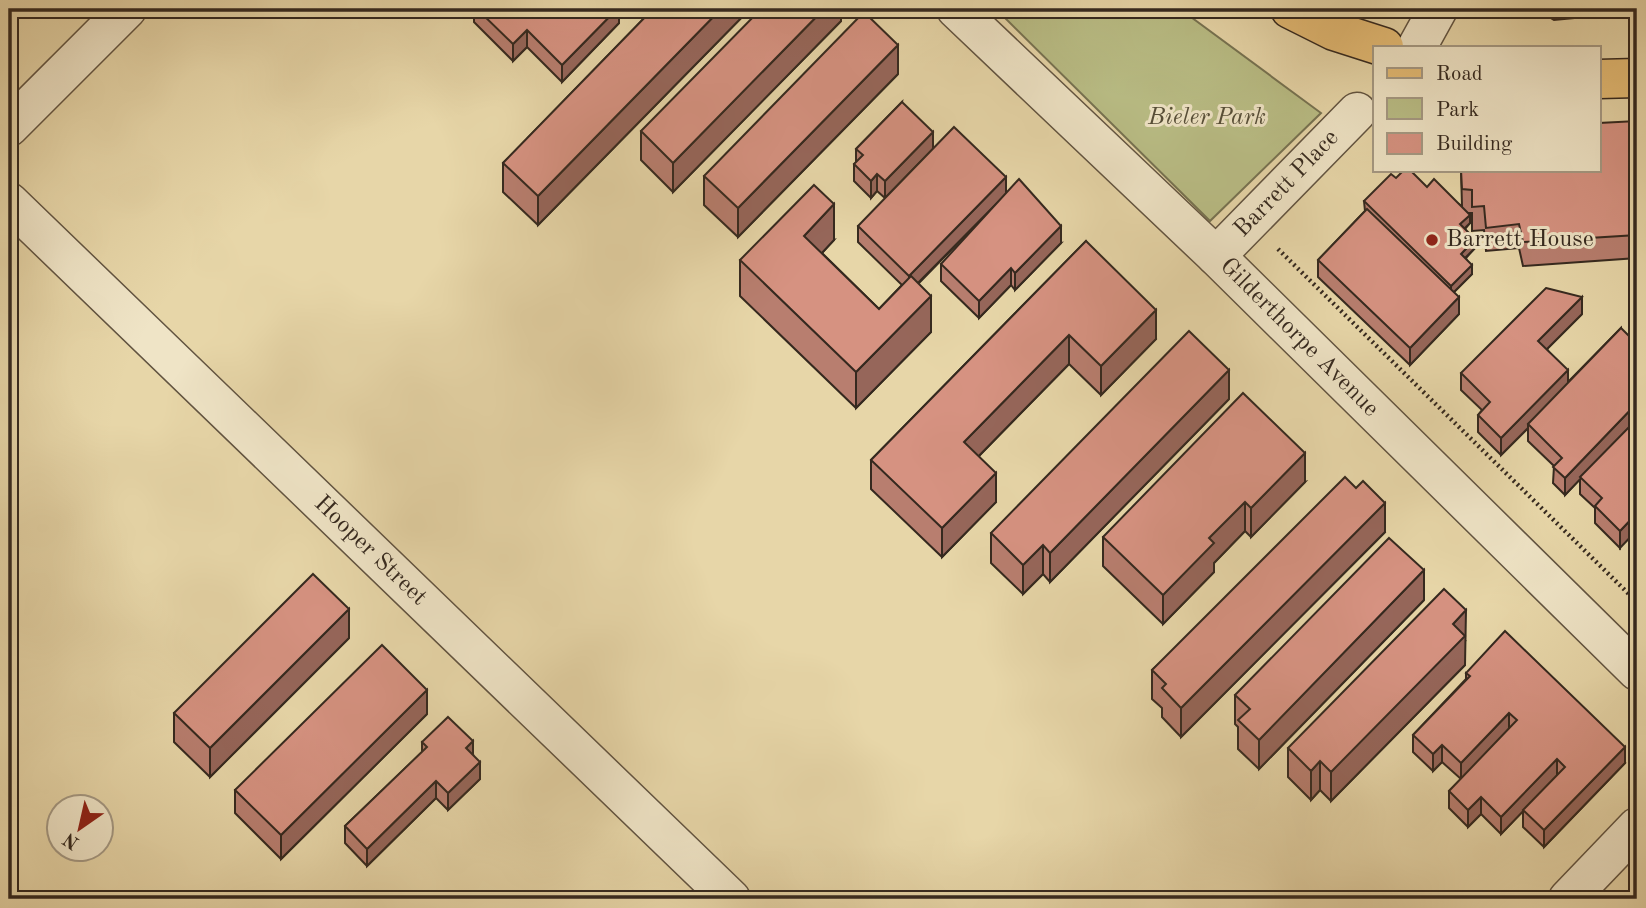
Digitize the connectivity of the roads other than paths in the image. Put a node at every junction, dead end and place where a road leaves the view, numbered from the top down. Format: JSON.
{"nodes":[{"id":1,"x":127,"y":9,"type":"edge"},
{"id":2,"x":956,"y":9,"type":"edge"},
{"id":3,"x":1290,"y":9,"type":"edge"},
{"id":4,"x":1438,"y":9,"type":"edge"},
{"id":5,"x":1381,"y":46,"type":"edge"},
{"id":6,"x":1419,"y":46,"type":"edge"},
{"id":7,"x":1637,"y":78,"type":"edge"},
{"id":8,"x":1600,"y":79,"type":"edge"},
{"id":9,"x":1357,"y":112,"type":"dead end"},
{"id":10,"x":9,"y":127,"type":"edge"},
{"id":11,"x":9,"y":202,"type":"edge"},
{"id":12,"x":1216,"y":256,"type":"junction"},
{"id":13,"x":1637,"y":671,"type":"edge"},
{"id":14,"x":1637,"y":827,"type":"edge"},
{"id":15,"x":732,"y":899,"type":"edge"},
{"id":16,"x":1568,"y":899,"type":"edge"}],
"edges":[{"from":1,"to":10,"type":"street"},
{"from":2,"to":12,"type":"street","name":"Gilderthorpe Avenue"},
{"from":3,"to":5,"type":"main road"},
{"from":4,"to":6,"type":"street"},
{"from":7,"to":8,"type":"main road"},
{"from":9,"to":12,"type":"street","name":"Barrett Place"},
{"from":11,"to":15,"type":"street","name":"Hooper Street"},
{"from":12,"to":13,"type":"street","name":"Gilderthorpe Avenue"},
{"from":14,"to":16,"type":"street"}]}
